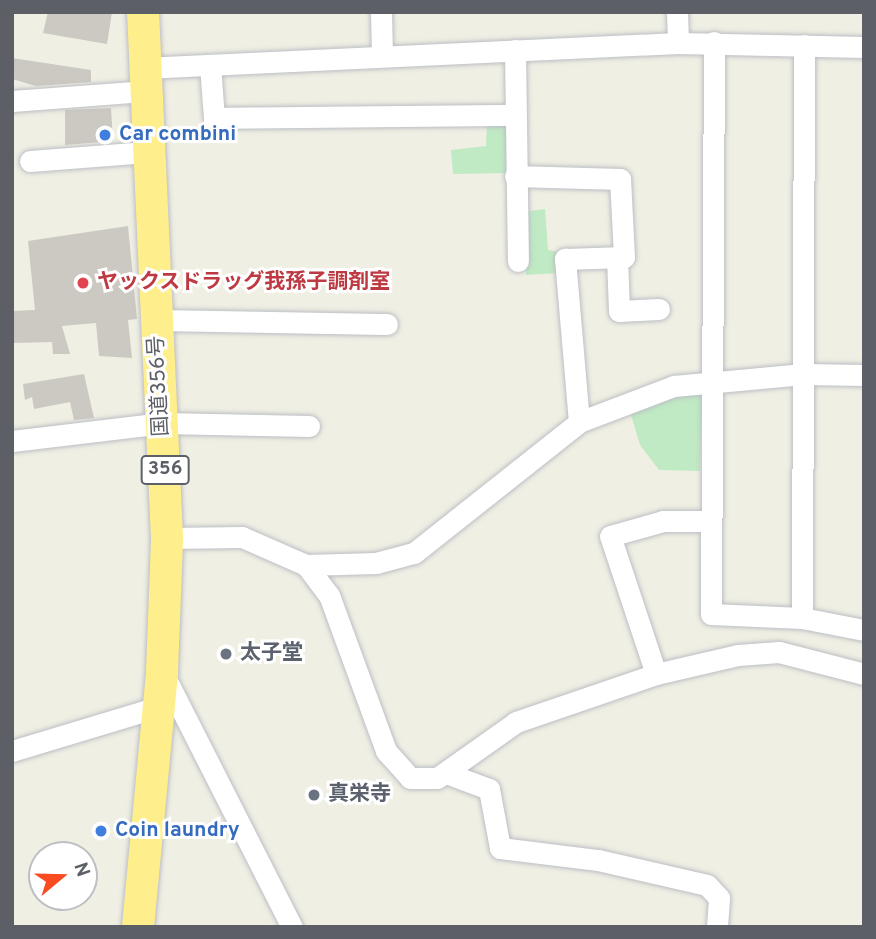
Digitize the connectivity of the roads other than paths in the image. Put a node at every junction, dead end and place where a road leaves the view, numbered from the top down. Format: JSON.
{"nodes":[{"id":1,"x":144,"y":12,"type":"edge"},
{"id":2,"x":381,"y":12,"type":"edge"},
{"id":3,"x":677,"y":12,"type":"edge"},
{"id":4,"x":714,"y":42,"type":"junction"},
{"id":5,"x":678,"y":43,"type":"junction"},
{"id":6,"x":804,"y":46,"type":"junction"},
{"id":7,"x":864,"y":47,"type":"edge"},
{"id":8,"x":515,"y":50,"type":"junction"},
{"id":9,"x":382,"y":56,"type":"junction"},
{"id":10,"x":210,"y":65,"type":"junction"},
{"id":11,"x":144,"y":80,"type":"junction"},
{"id":12,"x":14,"y":107,"type":"edge"},
{"id":13,"x":515,"y":115,"type":"junction"},
{"id":14,"x":147,"y":152,"type":"junction"},
{"id":15,"x":30,"y":161,"type":"dead end"},
{"id":16,"x":515,"y":176,"type":"junction"},
{"id":17,"x":617,"y":257,"type":"junction"},
{"id":18,"x":518,"y":261,"type":"dead end"},
{"id":19,"x":659,"y":309,"type":"dead end"},
{"id":20,"x":156,"y":320,"type":"junction"},
{"id":21,"x":387,"y":324,"type":"dead end"},
{"id":22,"x":803,"y":374,"type":"junction"},
{"id":23,"x":864,"y":375,"type":"edge"},
{"id":24,"x":710,"y":380,"type":"junction"},
{"id":25,"x":579,"y":422,"type":"junction"},
{"id":26,"x":163,"y":423,"type":"junction"},
{"id":27,"x":309,"y":426,"type":"dead end"},
{"id":28,"x":12,"y":441,"type":"edge"},
{"id":29,"x":710,"y":521,"type":"junction"},
{"id":30,"x":167,"y":538,"type":"junction"},
{"id":31,"x":306,"y":565,"type":"junction"},
{"id":32,"x":802,"y":618,"type":"junction"},
{"id":33,"x":864,"y":630,"type":"edge"},
{"id":34,"x":162,"y":671,"type":"junction"},
{"id":35,"x":656,"y":674,"type":"junction"},
{"id":36,"x":864,"y":674,"type":"edge"},
{"id":37,"x":158,"y":707,"type":"junction"},
{"id":38,"x":12,"y":751,"type":"edge"},
{"id":39,"x":446,"y":773,"type":"junction"},
{"id":40,"x":138,"y":927,"type":"edge"},
{"id":41,"x":292,"y":927,"type":"edge"},
{"id":42,"x":718,"y":927,"type":"edge"}],
"edges":[{"from":1,"to":11,"type":"highway","name":"国道356号","number":"356"},
{"from":2,"to":9,"type":"street"},
{"from":3,"to":5,"type":"street"},
{"from":4,"to":5,"type":"street"},
{"from":4,"to":6,"type":"street"},
{"from":4,"to":24,"type":"street"},
{"from":5,"to":8,"type":"street"},
{"from":6,"to":7,"type":"street"},
{"from":6,"to":22,"type":"street"},
{"from":8,"to":9,"type":"street"},
{"from":8,"to":13,"type":"street"},
{"from":9,"to":10,"type":"street"},
{"from":10,"to":11,"type":"street"},
{"from":10,"to":13,"type":"street"},
{"from":11,"to":12,"type":"street"},
{"from":11,"to":14,"type":"highway","name":"国道356号","number":"356"},
{"from":13,"to":16,"type":"street"},
{"from":14,"to":15,"type":"street"},
{"from":14,"to":20,"type":"highway","name":"国道356号","number":"356"},
{"from":16,"to":17,"type":"street"},
{"from":16,"to":18,"type":"street"},
{"from":17,"to":19,"type":"street"},
{"from":17,"to":25,"type":"street"},
{"from":20,"to":21,"type":"street"},
{"from":20,"to":26,"type":"highway","name":"国道356号","number":"356"},
{"from":22,"to":23,"type":"street"},
{"from":22,"to":24,"type":"street"},
{"from":22,"to":32,"type":"street"},
{"from":24,"to":25,"type":"street"},
{"from":24,"to":29,"type":"street"},
{"from":25,"to":31,"type":"street"},
{"from":26,"to":27,"type":"street"},
{"from":26,"to":28,"type":"street"},
{"from":26,"to":30,"type":"highway","name":"国道356号","number":"356"},
{"from":29,"to":32,"type":"street"},
{"from":29,"to":35,"type":"street"},
{"from":30,"to":31,"type":"street"},
{"from":30,"to":34,"type":"highway","name":"国道356号","number":"356"},
{"from":31,"to":39,"type":"street"},
{"from":32,"to":33,"type":"street"},
{"from":34,"to":37,"type":"highway","name":"国道356号","number":"356"},
{"from":34,"to":41,"type":"street"},
{"from":35,"to":36,"type":"street"},
{"from":35,"to":39,"type":"street"},
{"from":37,"to":38,"type":"street"},
{"from":37,"to":40,"type":"highway","name":"国道356号","number":"356"},
{"from":39,"to":42,"type":"street"}]}
